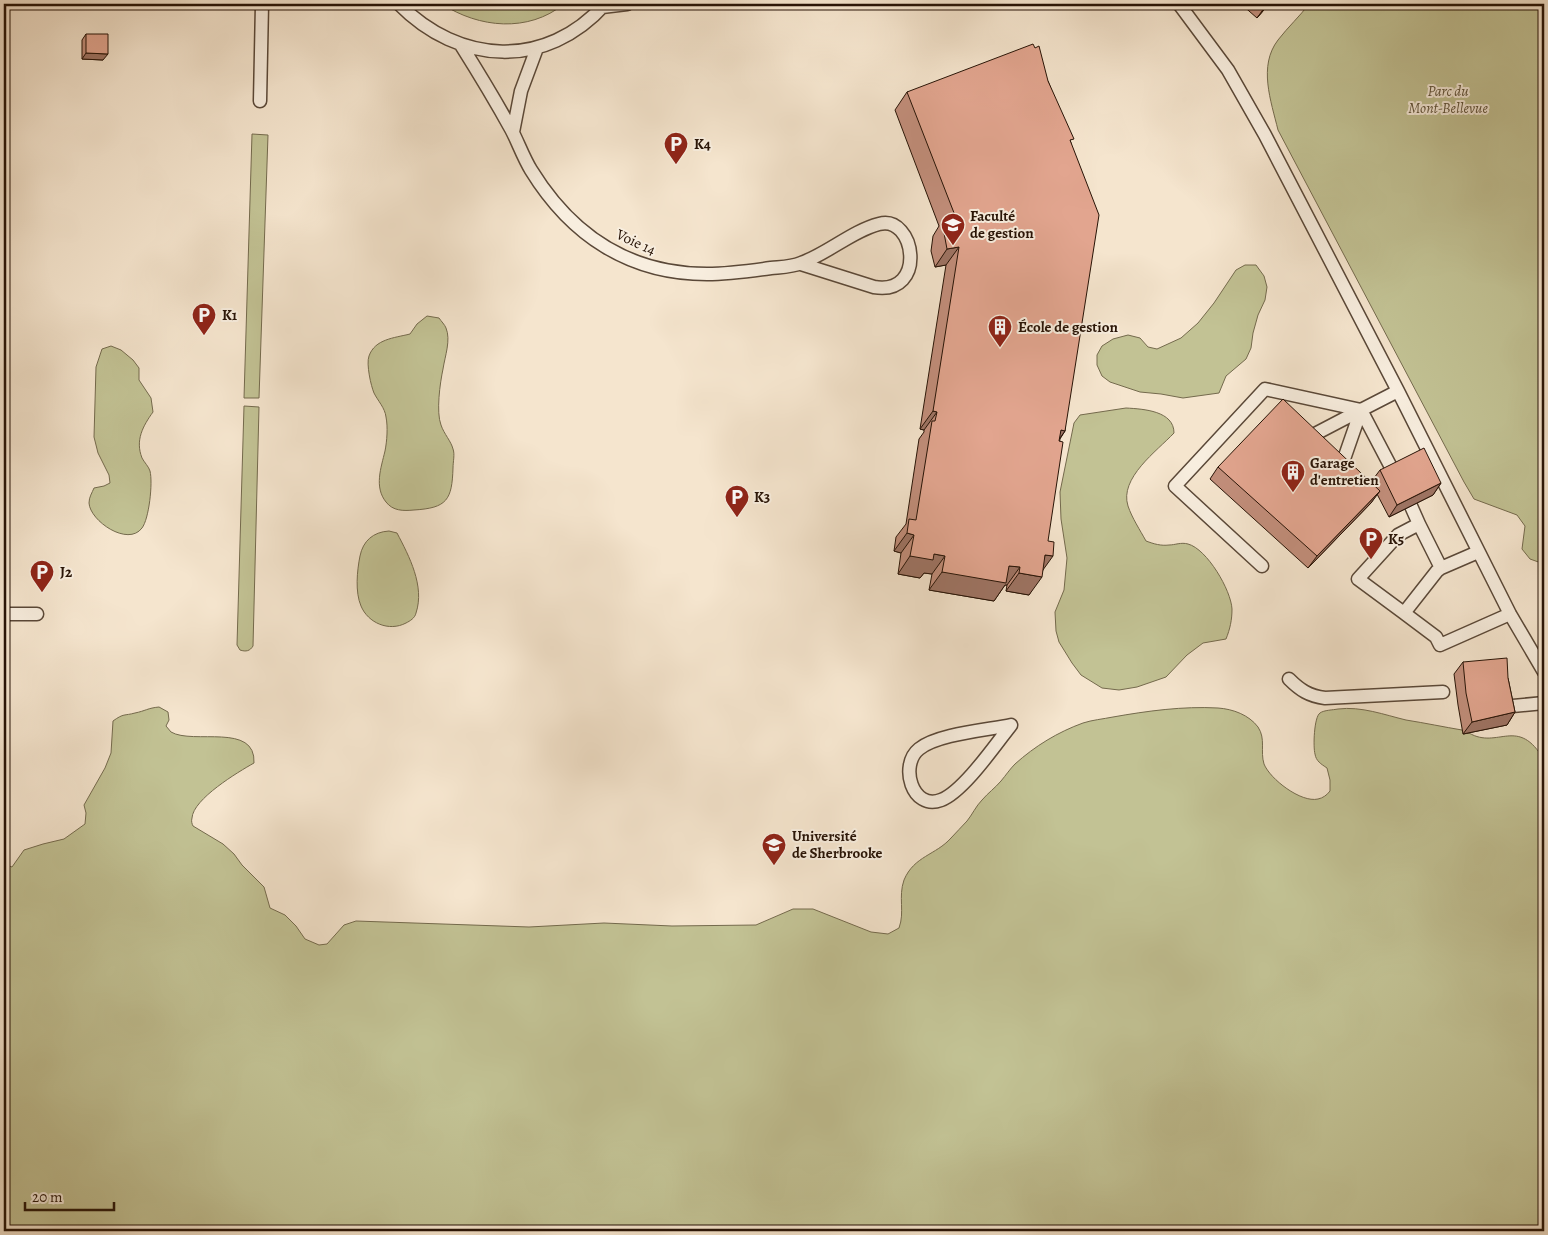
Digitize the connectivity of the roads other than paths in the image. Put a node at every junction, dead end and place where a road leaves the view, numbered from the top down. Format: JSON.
{"nodes":[{"id":1,"x":262,"y":4,"type":"edge"},
{"id":2,"x":399,"y":4,"type":"edge"},
{"id":3,"x":627,"y":4,"type":"edge"},
{"id":4,"x":1179,"y":4,"type":"edge"},
{"id":5,"x":603,"y":6,"type":"edge"},
{"id":6,"x":461,"y":45,"type":"junction"},
{"id":7,"x":537,"y":48,"type":"junction"},
{"id":8,"x":260,"y":101,"type":"dead end"},
{"id":9,"x":512,"y":132,"type":"junction"},
{"id":10,"x":801,"y":264,"type":"junction"},
{"id":11,"x":1398,"y":391,"type":"junction"},
{"id":12,"x":1361,"y":410,"type":"junction"},
{"id":13,"x":1307,"y":443,"type":"edge"},
{"id":14,"x":1335,"y":468,"type":"edge"},
{"id":15,"x":1393,"y":471,"type":"edge"},
{"id":16,"x":1411,"y":506,"type":"edge"},
{"id":17,"x":1419,"y":524,"type":"junction"},
{"id":18,"x":1478,"y":552,"type":"junction"},
{"id":19,"x":1262,"y":566,"type":"dead end"},
{"id":20,"x":1441,"y":568,"type":"junction"},
{"id":21,"x":1404,"y":613,"type":"junction"},
{"id":22,"x":4,"y":614,"type":"edge"},
{"id":23,"x":37,"y":614,"type":"dead end"},
{"id":24,"x":1510,"y":614,"type":"junction"},
{"id":25,"x":1544,"y":672,"type":"edge"},
{"id":26,"x":1289,"y":678,"type":"dead end"},
{"id":27,"x":1443,"y":692,"type":"dead end"},
{"id":28,"x":1544,"y":703,"type":"edge"},
{"id":29,"x":1502,"y":707,"type":"edge"},
{"id":30,"x":1011,"y":725,"type":"joint"}],
"edges":[{"from":1,"to":8,"type":"lane"},
{"from":2,"to":6,"type":"lane"},
{"from":3,"to":5,"type":"lane"},
{"from":4,"to":11,"type":"lane"},
{"from":5,"to":7,"type":"lane"},
{"from":6,"to":7,"type":"lane"},
{"from":6,"to":9,"type":"lane","name":"Voie 14"},
{"from":7,"to":9,"type":"lane"},
{"from":9,"to":10,"type":"lane","name":"Voie 14"},
{"from":10,"to":10,"type":"lane","name":"Voie 14"},
{"from":11,"to":12,"type":"lane"},
{"from":11,"to":18,"type":"lane"},
{"from":12,"to":13,"type":"lane"},
{"from":12,"to":14,"type":"lane"},
{"from":12,"to":15,"type":"lane"},
{"from":12,"to":19,"type":"lane"},
{"from":16,"to":17,"type":"lane"},
{"from":17,"to":20,"type":"lane"},
{"from":17,"to":21,"type":"lane"},
{"from":18,"to":20,"type":"lane"},
{"from":18,"to":24,"type":"lane"},
{"from":20,"to":21,"type":"lane"},
{"from":21,"to":24,"type":"lane"},
{"from":22,"to":23,"type":"lane"},
{"from":24,"to":25,"type":"lane"},
{"from":26,"to":27,"type":"lane"},
{"from":28,"to":29,"type":"lane"},
{"from":30,"to":30,"type":"lane"}]}
